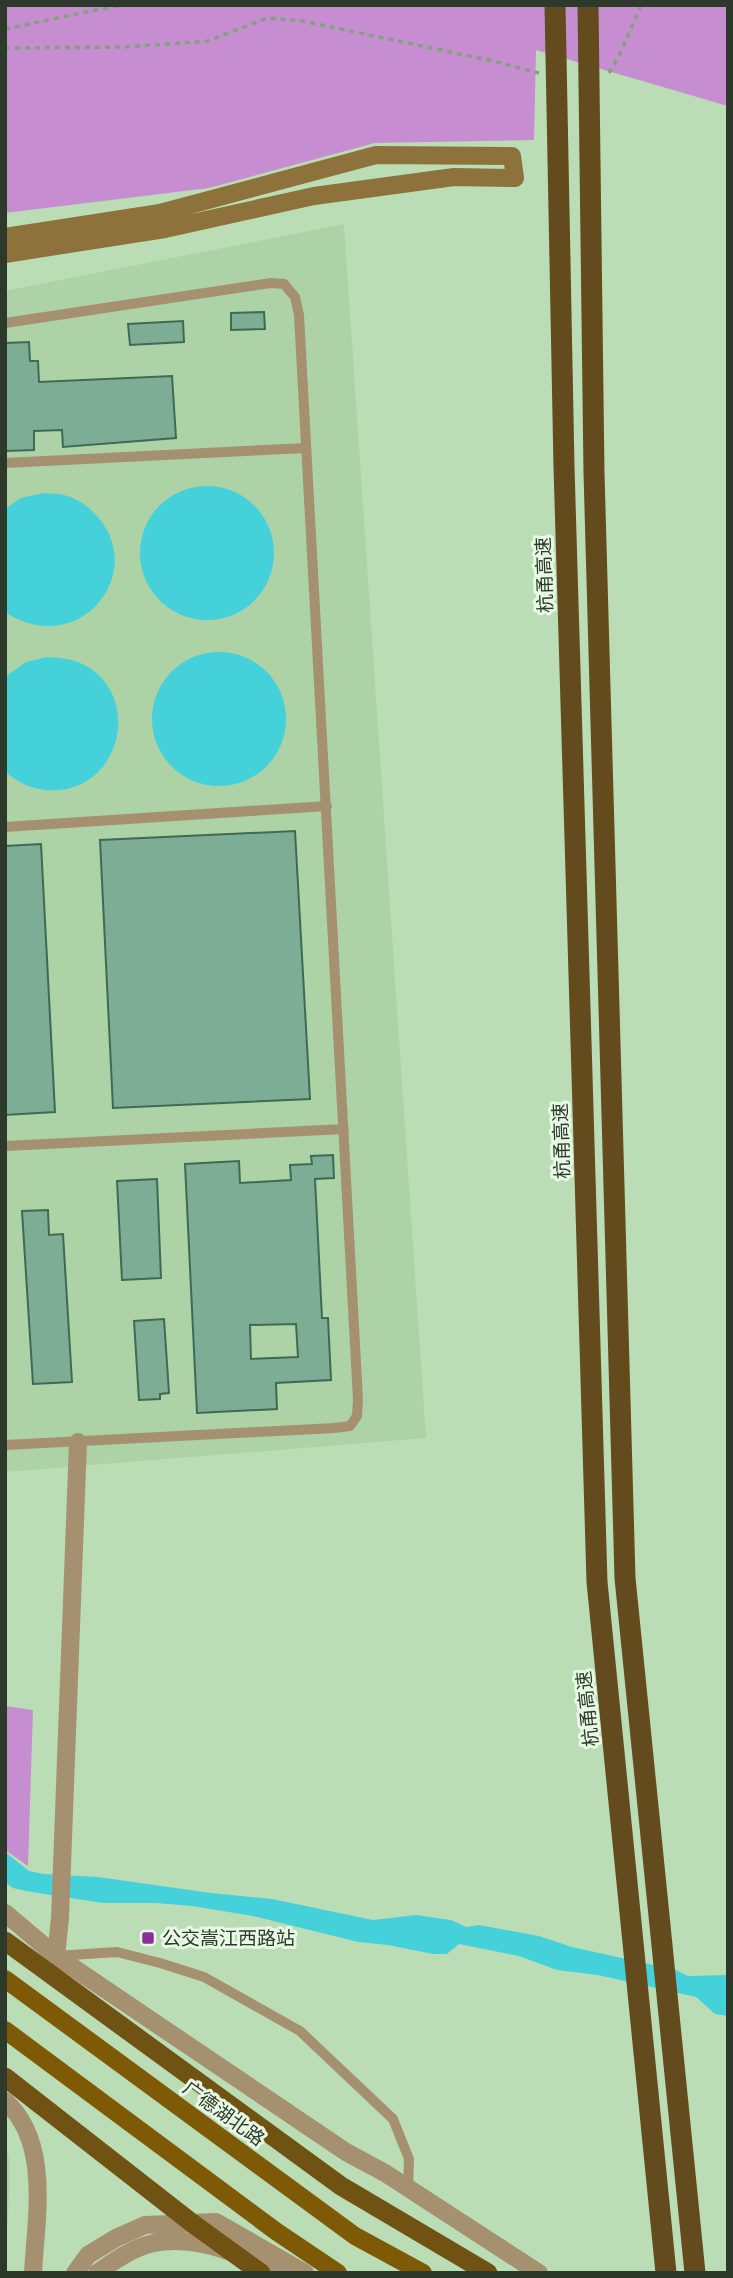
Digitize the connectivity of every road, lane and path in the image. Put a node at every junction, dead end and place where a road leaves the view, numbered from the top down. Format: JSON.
{"nodes":[{"id":1,"x":121,"y":5,"type":"edge"},
{"id":2,"x":555,"y":5,"type":"edge"},
{"id":3,"x":588,"y":5,"type":"edge"},
{"id":4,"x":641,"y":5,"type":"edge"},
{"id":5,"x":5,"y":29,"type":"edge"},
{"id":6,"x":5,"y":48,"type":"edge"},
{"id":7,"x":550,"y":76,"type":"dead end"},
{"id":8,"x":606,"y":76,"type":"dead end"},
{"id":9,"x":5,"y":237,"type":"edge"},
{"id":10,"x":5,"y":254,"type":"edge"},
{"id":11,"x":5,"y":323,"type":"edge"},
{"id":12,"x":306,"y":449,"type":"junction"},
{"id":13,"x":5,"y":463,"type":"edge"},
{"id":14,"x":327,"y":806,"type":"junction"},
{"id":15,"x":5,"y":827,"type":"edge"},
{"id":16,"x":344,"y":1129,"type":"junction"},
{"id":17,"x":5,"y":1146,"type":"edge"},
{"id":18,"x":78,"y":1442,"type":"junction"},
{"id":19,"x":5,"y":1445,"type":"edge"},
{"id":20,"x":5,"y":1913,"type":"edge"},
{"id":21,"x":5,"y":1941,"type":"edge"},
{"id":22,"x":56,"y":1956,"type":"junction"},
{"id":23,"x":5,"y":1979,"type":"edge"},
{"id":24,"x":5,"y":2030,"type":"edge"},
{"id":25,"x":5,"y":2077,"type":"edge"},
{"id":26,"x":5,"y":2101,"type":"edge"},
{"id":27,"x":408,"y":2188,"type":"junction"},
{"id":28,"x":33,"y":2273,"type":"edge"},
{"id":29,"x":75,"y":2273,"type":"edge"},
{"id":30,"x":97,"y":2273,"type":"edge"},
{"id":31,"x":261,"y":2273,"type":"edge"},
{"id":32,"x":278,"y":2273,"type":"edge"},
{"id":33,"x":305,"y":2273,"type":"edge"},
{"id":34,"x":338,"y":2273,"type":"edge"},
{"id":35,"x":423,"y":2273,"type":"edge"},
{"id":36,"x":488,"y":2273,"type":"edge"},
{"id":37,"x":539,"y":2273,"type":"edge"},
{"id":38,"x":666,"y":2273,"type":"edge"},
{"id":39,"x":695,"y":2273,"type":"edge"}],
"edges":[{"from":1,"to":5,"type":"path"},
{"from":2,"to":38,"type":"highway","name":"杭甬高速"},
{"from":3,"to":39,"type":"highway"},
{"from":4,"to":8,"type":"path"},
{"from":6,"to":7,"type":"path"},
{"from":9,"to":10,"type":"main road"},
{"from":11,"to":12,"type":"lane"},
{"from":12,"to":13,"type":"lane"},
{"from":12,"to":14,"type":"lane"},
{"from":14,"to":15,"type":"lane"},
{"from":14,"to":16,"type":"lane"},
{"from":16,"to":17,"type":"lane"},
{"from":16,"to":18,"type":"lane"},
{"from":18,"to":19,"type":"lane"},
{"from":18,"to":22,"type":"street"},
{"from":20,"to":22,"type":"street"},
{"from":21,"to":36,"type":"highway"},
{"from":22,"to":27,"type":"street"},
{"from":22,"to":27,"type":"lane"},
{"from":23,"to":35,"type":"main road","name":"广德湖北路"},
{"from":24,"to":34,"type":"main road"},
{"from":25,"to":31,"type":"highway"},
{"from":26,"to":28,"type":"street"},
{"from":27,"to":37,"type":"street"},
{"from":29,"to":33,"type":"street"},
{"from":30,"to":32,"type":"street"}]}
